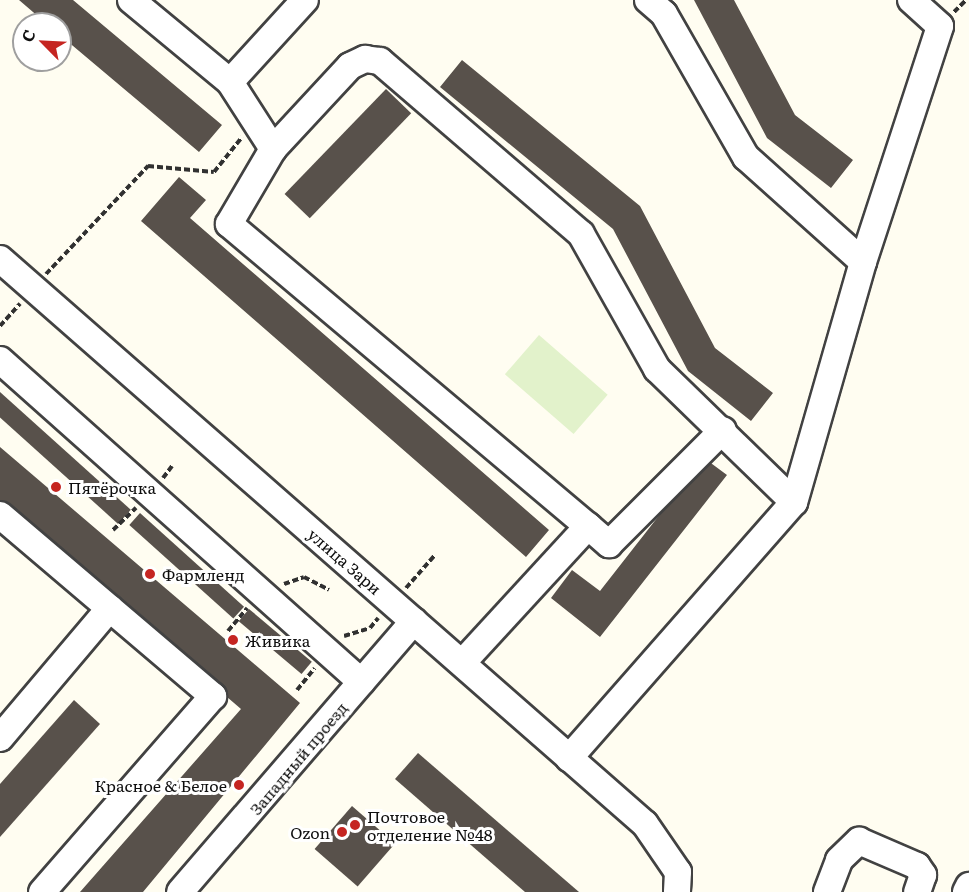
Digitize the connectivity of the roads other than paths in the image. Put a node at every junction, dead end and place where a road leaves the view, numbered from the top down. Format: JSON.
{"nodes":[{"id":1,"x":131,"y":0,"type":"edge"},
{"id":2,"x":305,"y":0,"type":"edge"},
{"id":3,"x":648,"y":0,"type":"edge"},
{"id":4,"x":911,"y":0,"type":"edge"},
{"id":5,"x":230,"y":82,"type":"junction"},
{"id":6,"x":273,"y":148,"type":"junction"},
{"id":7,"x":864,"y":262,"type":"junction"},
{"id":8,"x":3,"y":269,"type":"edge"},
{"id":9,"x":0,"y":360,"type":"edge"},
{"id":10,"x":723,"y":430,"type":"junction"},
{"id":11,"x":794,"y":502,"type":"junction"},
{"id":12,"x":0,"y":514,"type":"edge"},
{"id":13,"x":588,"y":526,"type":"junction"},
{"id":14,"x":110,"y":608,"type":"junction"},
{"id":15,"x":414,"y":621,"type":"junction"},
{"id":16,"x":462,"y":663,"type":"junction"},
{"id":17,"x":362,"y":682,"type":"junction"},
{"id":18,"x":0,"y":738,"type":"edge"},
{"id":19,"x":569,"y":758,"type":"junction"},
{"id":20,"x":677,"y":882,"type":"edge"},
{"id":21,"x":969,"y":886,"type":"edge"},
{"id":22,"x":194,"y":888,"type":"edge"},
{"id":23,"x":42,"y":892,"type":"edge"},
{"id":24,"x":827,"y":892,"type":"edge"},
{"id":25,"x":917,"y":892,"type":"edge"},
{"id":26,"x":966,"y":892,"type":"edge"}],
"edges":[{"from":1,"to":5,"type":"street"},
{"from":2,"to":5,"type":"street"},
{"from":3,"to":7,"type":"street"},
{"from":4,"to":7,"type":"street"},
{"from":5,"to":6,"type":"street"},
{"from":6,"to":10,"type":"street"},
{"from":6,"to":13,"type":"street"},
{"from":7,"to":11,"type":"street"},
{"from":8,"to":15,"type":"street","name":"улица Зари"},
{"from":9,"to":17,"type":"street"},
{"from":10,"to":11,"type":"street"},
{"from":10,"to":13,"type":"street"},
{"from":11,"to":19,"type":"street"},
{"from":12,"to":14,"type":"street"},
{"from":13,"to":16,"type":"street"},
{"from":14,"to":18,"type":"street"},
{"from":14,"to":23,"type":"street"},
{"from":15,"to":16,"type":"street","name":"улица Зари"},
{"from":15,"to":17,"type":"street","name":"Западный проезд"},
{"from":16,"to":19,"type":"street","name":"улица Зари"},
{"from":17,"to":22,"type":"street","name":"Западный проезд"},
{"from":19,"to":20,"type":"street","name":"улица Зари"},
{"from":21,"to":26,"type":"street"},
{"from":24,"to":25,"type":"street"}]}
